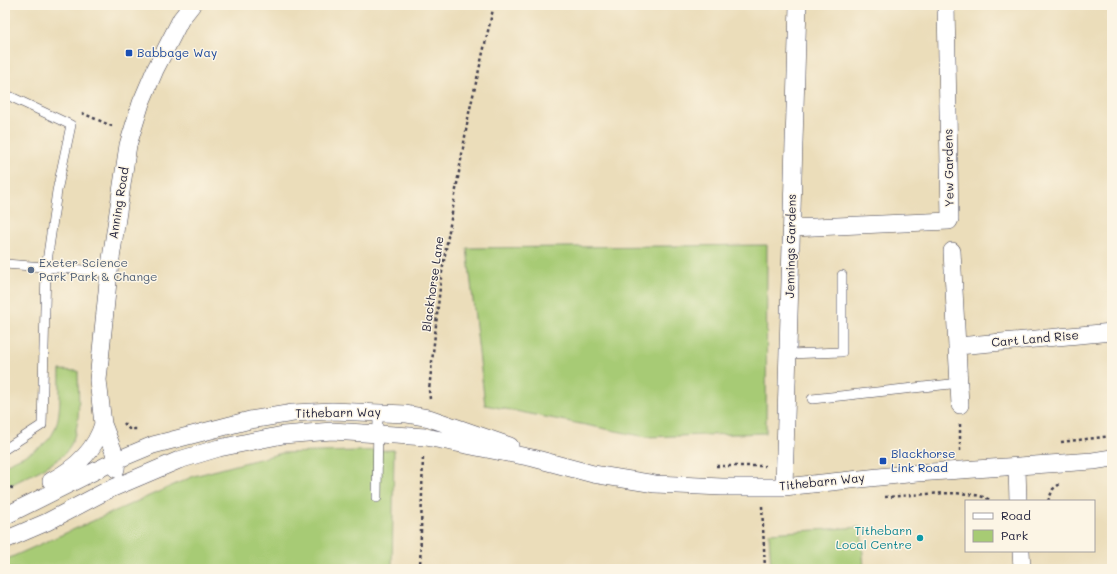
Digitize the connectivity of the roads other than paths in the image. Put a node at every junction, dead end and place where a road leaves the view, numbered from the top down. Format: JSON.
{"nodes":[{"id":1,"x":192,"y":5,"type":"edge"},
{"id":2,"x":798,"y":5,"type":"edge"},
{"id":3,"x":946,"y":5,"type":"edge"},
{"id":4,"x":5,"y":94,"type":"edge"},
{"id":5,"x":792,"y":228,"type":"junction"},
{"id":6,"x":952,"y":251,"type":"dead end"},
{"id":7,"x":5,"y":264,"type":"edge"},
{"id":8,"x":46,"y":269,"type":"junction"},
{"id":9,"x":109,"y":272,"type":"junction"},
{"id":10,"x":842,"y":275,"type":"dead end"},
{"id":11,"x":1112,"y":332,"type":"edge"},
{"id":12,"x":958,"y":346,"type":"junction"},
{"id":13,"x":788,"y":354,"type":"junction"},
{"id":14,"x":960,"y":382,"type":"junction"},
{"id":15,"x":812,"y":399,"type":"dead end"},
{"id":16,"x":960,"y":405,"type":"road end"},
{"id":17,"x":378,"y":412,"type":"junction"},
{"id":18,"x":103,"y":424,"type":"junction"},
{"id":19,"x":379,"y":433,"type":"junction"},
{"id":20,"x":5,"y":449,"type":"edge"},
{"id":21,"x":533,"y":458,"type":"junction"},
{"id":22,"x":1112,"y":458,"type":"edge"},
{"id":23,"x":117,"y":460,"type":"junction"},
{"id":24,"x":179,"y":460,"type":"junction"},
{"id":25,"x":1017,"y":468,"type":"junction"},
{"id":26,"x":784,"y":487,"type":"junction"},
{"id":27,"x":106,"y":491,"type":"junction"},
{"id":28,"x":377,"y":498,"type":"dead end"},
{"id":29,"x":1018,"y":500,"type":"edge"},
{"id":30,"x":5,"y":505,"type":"edge"},
{"id":31,"x":5,"y":516,"type":"edge"},
{"id":32,"x":5,"y":540,"type":"edge"},
{"id":33,"x":1021,"y":552,"type":"edge"},
{"id":34,"x":1022,"y":569,"type":"edge"}],
"edges":[{"from":1,"to":9,"type":"street","name":"Anning Road"},
{"from":2,"to":5,"type":"street","name":"Jennings Gardens"},
{"from":3,"to":5,"type":"street","name":"Yew Gardens"},
{"from":4,"to":8,"type":"lane"},
{"from":5,"to":13,"type":"street","name":"Jennings Gardens"},
{"from":6,"to":12,"type":"street"},
{"from":7,"to":8,"type":"lane"},
{"from":8,"to":9,"type":"lane"},
{"from":8,"to":20,"type":"lane"},
{"from":9,"to":18,"type":"street","name":"Anning Road"},
{"from":10,"to":13,"type":"lane"},
{"from":11,"to":12,"type":"street","name":"Cart Land Rise"},
{"from":12,"to":14,"type":"street"},
{"from":13,"to":26,"type":"street","name":"Jennings Gardens"},
{"from":14,"to":15,"type":"lane"},
{"from":14,"to":16,"type":"street"},
{"from":17,"to":19,"type":"lane"},
{"from":17,"to":21,"type":"street","name":"Tithebarn Way"},
{"from":17,"to":23,"type":"street","name":"Tithebarn Way"},
{"from":18,"to":23,"type":"street","name":"Anning Road"},
{"from":18,"to":30,"type":"street"},
{"from":19,"to":21,"type":"street","name":"Tithebarn Way"},
{"from":19,"to":24,"type":"street","name":"Tithebarn Way"},
{"from":19,"to":28,"type":"lane"},
{"from":21,"to":26,"type":"street","name":"Tithebarn Way"},
{"from":22,"to":25,"type":"street","name":"Tithebarn Way"},
{"from":23,"to":24,"type":"street","name":"Tithebarn Way"},
{"from":23,"to":27,"type":"street"},
{"from":23,"to":31,"type":"street","name":"Tithebarn Way"},
{"from":24,"to":27,"type":"street","name":"Tithebarn Way"},
{"from":25,"to":26,"type":"street","name":"Tithebarn Way"},
{"from":25,"to":29,"type":"street"},
{"from":27,"to":32,"type":"street","name":"Tithebarn Way"},
{"from":33,"to":34,"type":"street"}]}
